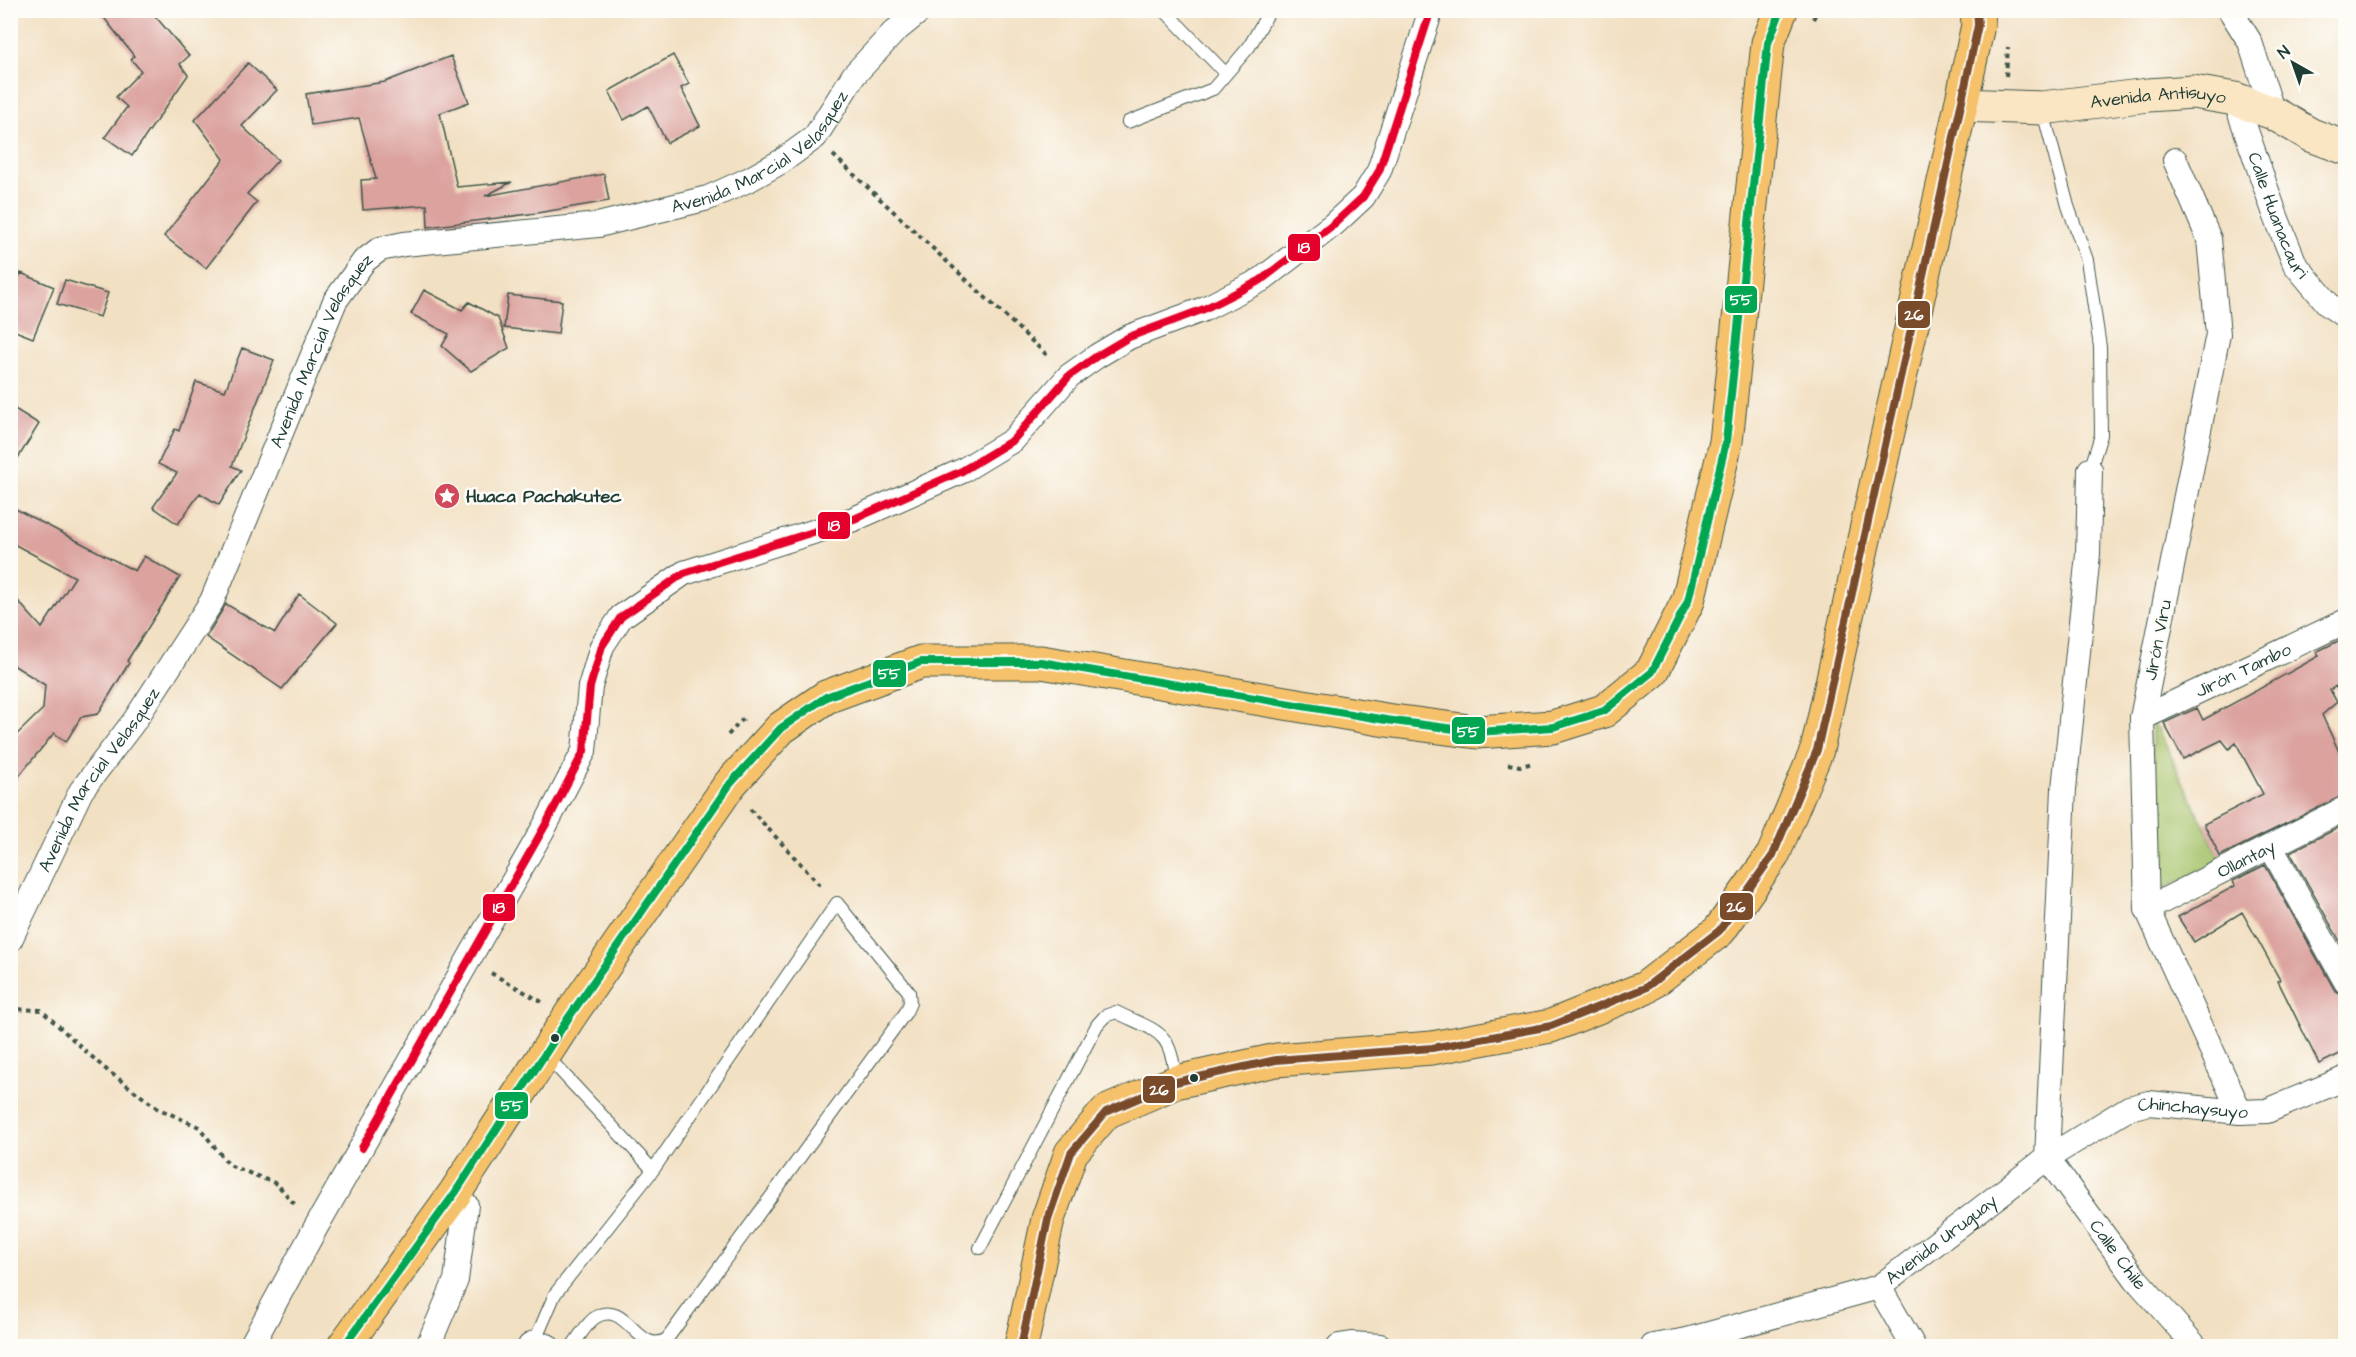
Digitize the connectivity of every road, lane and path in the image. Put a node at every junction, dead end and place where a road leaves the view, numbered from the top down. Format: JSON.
{"nodes":[{"id":1,"x":921,"y":10,"type":"edge"},
{"id":2,"x":1164,"y":10,"type":"edge"},
{"id":3,"x":1270,"y":10,"type":"edge"},
{"id":4,"x":1428,"y":10,"type":"edge"},
{"id":5,"x":1781,"y":10,"type":"edge"},
{"id":6,"x":1977,"y":10,"type":"edge"},
{"id":7,"x":2230,"y":10,"type":"edge"},
{"id":8,"x":2008,"y":44,"type":"dead end"},
{"id":9,"x":1226,"y":74,"type":"junction"},
{"id":10,"x":2235,"y":99,"type":"junction"},
{"id":11,"x":1961,"y":105,"type":"junction"},
{"id":12,"x":2003,"y":107,"type":"junction"},
{"id":13,"x":2042,"y":108,"type":"junction"},
{"id":14,"x":2273,"y":113,"type":"junction"},
{"id":15,"x":1128,"y":122,"type":"dead end"},
{"id":16,"x":815,"y":137,"type":"junction"},
{"id":17,"x":2346,"y":148,"type":"edge"},
{"id":18,"x":2175,"y":160,"type":"dead end"},
{"id":19,"x":2346,"y":317,"type":"edge"},
{"id":20,"x":1069,"y":376,"type":"junction"},
{"id":21,"x":2090,"y":470,"type":"joint"},
{"id":22,"x":2346,"y":621,"type":"edge"},
{"id":23,"x":2142,"y":718,"type":"junction"},
{"id":24,"x":730,"y":784,"type":"junction"},
{"id":25,"x":2346,"y":808,"type":"edge"},
{"id":26,"x":2271,"y":847,"type":"junction"},
{"id":27,"x":837,"y":903,"type":"junction"},
{"id":28,"x":2147,"y":909,"type":"junction"},
{"id":29,"x":10,"y":940,"type":"edge"},
{"id":30,"x":469,"y":959,"type":"junction"},
{"id":31,"x":2346,"y":982,"type":"edge"},
{"id":32,"x":10,"y":1009,"type":"edge"},
{"id":33,"x":569,"y":1017,"type":"junction"},
{"id":34,"x":555,"y":1066,"type":"dead end"},
{"id":35,"x":2346,"y":1078,"type":"edge"},
{"id":36,"x":1176,"y":1082,"type":"junction"},
{"id":37,"x":2240,"y":1112,"type":"junction"},
{"id":38,"x":2047,"y":1158,"type":"junction"},
{"id":39,"x":653,"y":1170,"type":"junction"},
{"id":40,"x":455,"y":1192,"type":"junction"},
{"id":41,"x":316,"y":1227,"type":"junction"},
{"id":42,"x":980,"y":1248,"type":"dead end"},
{"id":43,"x":1879,"y":1287,"type":"junction"},
{"id":44,"x":537,"y":1346,"type":"edge"},
{"id":45,"x":250,"y":1347,"type":"edge"},
{"id":46,"x":344,"y":1347,"type":"edge"},
{"id":47,"x":428,"y":1347,"type":"edge"},
{"id":48,"x":572,"y":1347,"type":"edge"},
{"id":49,"x":1021,"y":1347,"type":"edge"},
{"id":50,"x":1339,"y":1347,"type":"edge"},
{"id":51,"x":1380,"y":1347,"type":"edge"},
{"id":52,"x":1653,"y":1347,"type":"edge"},
{"id":53,"x":1912,"y":1347,"type":"edge"},
{"id":54,"x":2195,"y":1347,"type":"edge"}],
"edges":[{"from":1,"to":16,"type":"street","name":"Avenida Marcial Velasquez"},
{"from":2,"to":9,"type":"lane"},
{"from":3,"to":9,"type":"lane"},
{"from":4,"to":20,"type":"street"},
{"from":5,"to":24,"type":"highway"},
{"from":6,"to":11,"type":"highway"},
{"from":7,"to":14,"type":"street"},
{"from":8,"to":12,"type":"path"},
{"from":9,"to":15,"type":"lane"},
{"from":10,"to":13,"type":"street","name":"Avenida Antisuyo"},
{"from":10,"to":14,"type":"street","name":"Avenida Antisuyo"},
{"from":10,"to":19,"type":"street","name":"Calle Huanacauri"},
{"from":11,"to":12,"type":"street","name":"Avenida Antisuyo"},
{"from":11,"to":36,"type":"highway"},
{"from":12,"to":13,"type":"street","name":"Avenida Antisuyo"},
{"from":13,"to":21,"type":"lane"},
{"from":14,"to":17,"type":"street","name":"Avenida Antisuyo"},
{"from":16,"to":20,"type":"path"},
{"from":16,"to":29,"type":"street","name":"Avenida Marcial Velasquez"},
{"from":18,"to":23,"type":"street","name":"Jirón Viru"},
{"from":20,"to":30,"type":"street"},
{"from":21,"to":38,"type":"street"},
{"from":22,"to":23,"type":"street","name":"Jirón Tambo"},
{"from":23,"to":28,"type":"street","name":"Jirón Viru"},
{"from":24,"to":27,"type":"path"},
{"from":24,"to":33,"type":"highway"},
{"from":25,"to":26,"type":"street","name":"Ollantay"},
{"from":26,"to":28,"type":"street","name":"Ollantay"},
{"from":26,"to":31,"type":"street"},
{"from":27,"to":39,"type":"lane"},
{"from":27,"to":48,"type":"lane"},
{"from":28,"to":37,"type":"street","name":"Jirón Viru"},
{"from":30,"to":33,"type":"path"},
{"from":30,"to":41,"type":"street"},
{"from":32,"to":41,"type":"path"},
{"from":33,"to":40,"type":"highway"},
{"from":34,"to":39,"type":"lane"},
{"from":35,"to":37,"type":"street","name":"Chinchaysuyo"},
{"from":36,"to":42,"type":"lane"},
{"from":36,"to":49,"type":"highway"},
{"from":37,"to":38,"type":"street","name":"Chinchaysuyo"},
{"from":38,"to":43,"type":"street","name":"Avenida Uruguay"},
{"from":38,"to":54,"type":"street","name":"Calle Chile"},
{"from":39,"to":44,"type":"lane"},
{"from":40,"to":46,"type":"highway"},
{"from":40,"to":47,"type":"street"},
{"from":41,"to":45,"type":"street"},
{"from":43,"to":52,"type":"street","name":"Avenida Uruguay"},
{"from":43,"to":53,"type":"street"},
{"from":50,"to":51,"type":"street"}]}
